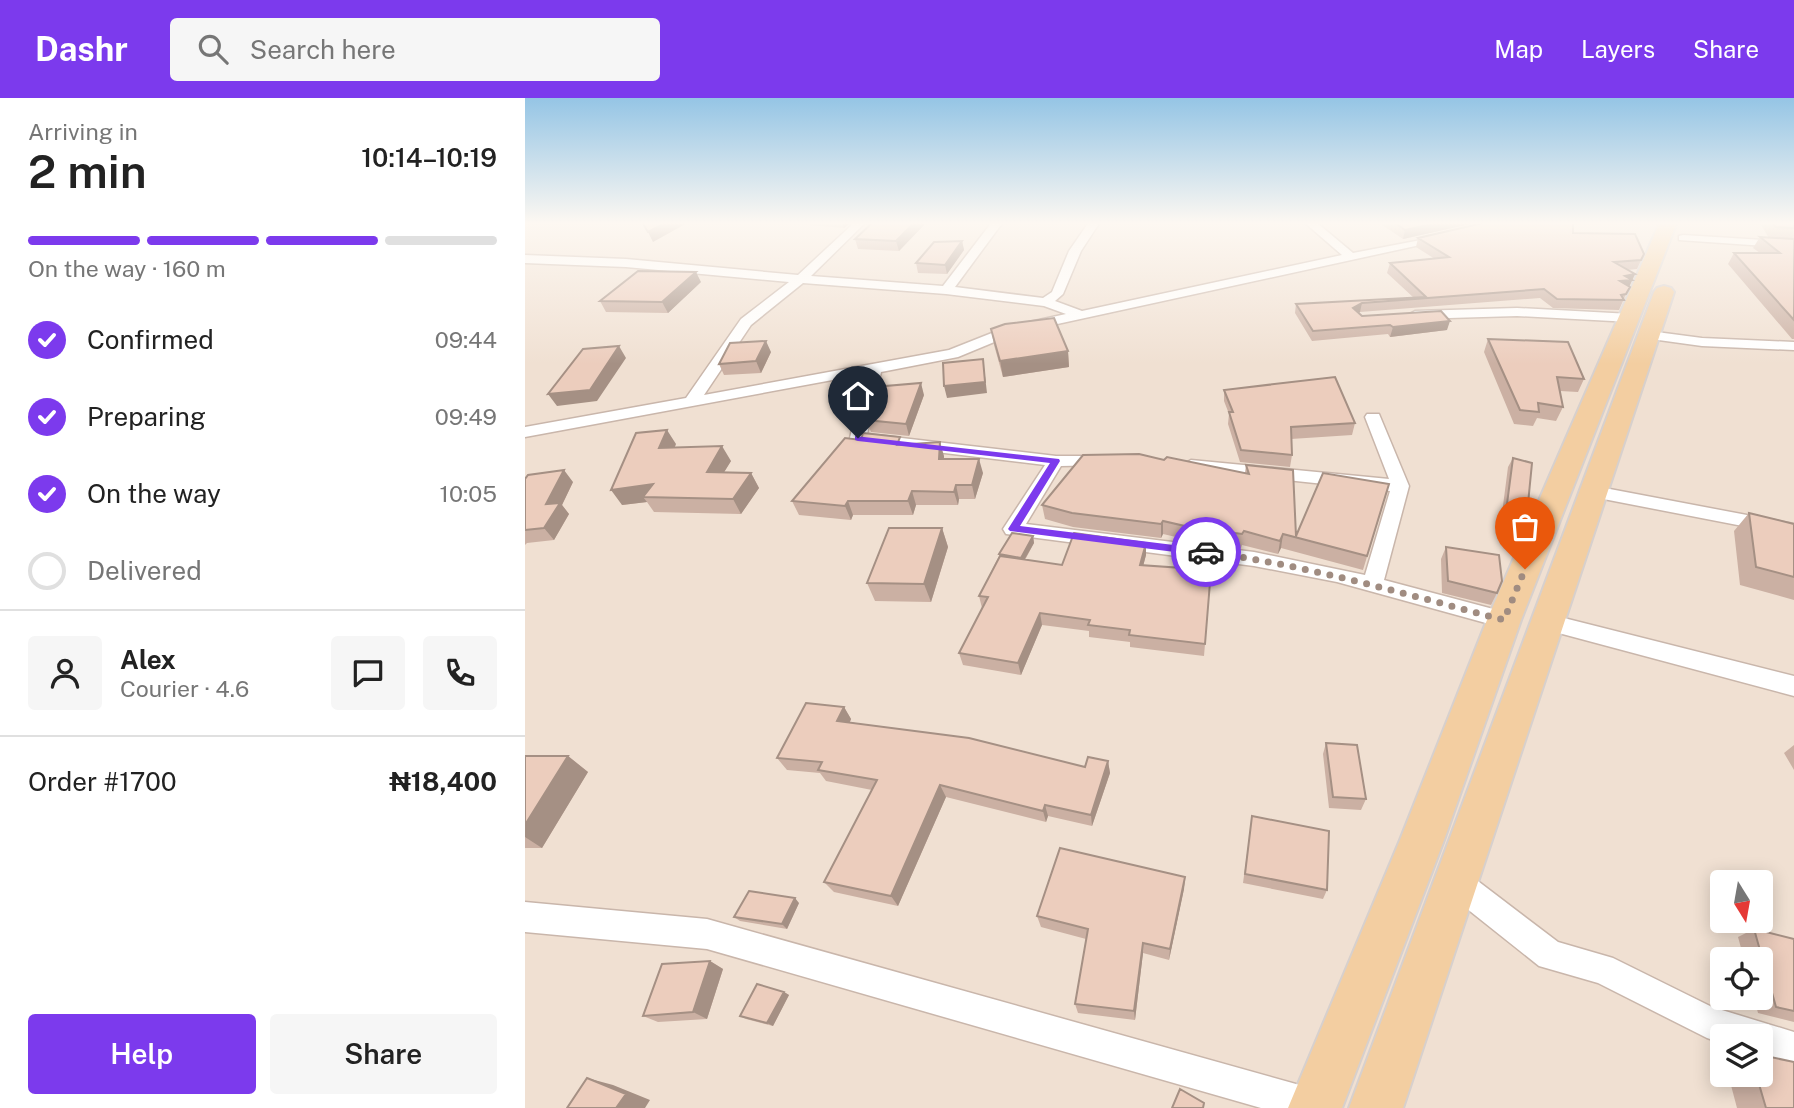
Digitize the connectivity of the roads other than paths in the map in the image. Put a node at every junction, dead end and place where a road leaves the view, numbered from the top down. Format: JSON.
{"nodes":[{"id":1,"x":699,"y":269,"type":"edge"},
{"id":2,"x":811,"y":269,"type":"edge"},
{"id":3,"x":961,"y":269,"type":"edge"},
{"id":4,"x":1067,"y":269,"type":"edge"},
{"id":5,"x":1294,"y":269,"type":"edge"},
{"id":6,"x":1663,"y":269,"type":"edge"},
{"id":7,"x":801,"y":279,"type":"junction"},
{"id":8,"x":946,"y":289,"type":"junction"},
{"id":9,"x":1046,"y":302,"type":"junction"},
{"id":10,"x":1080,"y":315,"type":"junction"},
{"id":11,"x":1398,"y":316,"type":"edge"},
{"id":12,"x":1640,"y":327,"type":"junction"},
{"id":13,"x":1794,"y":346,"type":"edge"},
{"id":14,"x":874,"y":368,"type":"junction"},
{"id":15,"x":691,"y":402,"type":"junction"},
{"id":16,"x":1373,"y":417,"type":"dead end"},
{"id":17,"x":531,"y":431,"type":"edge"},
{"id":18,"x":525,"y":443,"type":"edge"},
{"id":19,"x":1128,"y":460,"type":"edge"},
{"id":20,"x":1056,"y":461,"type":"junction"},
{"id":21,"x":1167,"y":463,"type":"edge"},
{"id":22,"x":1400,"y":486,"type":"junction"},
{"id":23,"x":1594,"y":492,"type":"junction"},
{"id":24,"x":1794,"y":530,"type":"edge"},
{"id":25,"x":1372,"y":585,"type":"junction"},
{"id":26,"x":1504,"y":620,"type":"junction"},
{"id":27,"x":1548,"y":622,"type":"junction"},
{"id":28,"x":1794,"y":686,"type":"edge"},
{"id":29,"x":1456,"y":882,"type":"junction"},
{"id":30,"x":525,"y":917,"type":"edge"},
{"id":31,"x":1716,"y":1024,"type":"edge"},
{"id":32,"x":1773,"y":1042,"type":"edge"},
{"id":33,"x":1794,"y":1048,"type":"edge"},
{"id":34,"x":1317,"y":1107,"type":"edge"},
{"id":35,"x":1376,"y":1108,"type":"edge"}],
"edges":[{"from":1,"to":7,"type":"street"},
{"from":2,"to":7,"type":"street"},
{"from":3,"to":8,"type":"street"},
{"from":4,"to":9,"type":"street"},
{"from":5,"to":10,"type":"street"},
{"from":6,"to":12,"type":"main road"},
{"from":7,"to":8,"type":"street"},
{"from":7,"to":15,"type":"street"},
{"from":8,"to":9,"type":"street"},
{"from":9,"to":10,"type":"street"},
{"from":10,"to":14,"type":"street"},
{"from":11,"to":12,"type":"street"},
{"from":12,"to":13,"type":"street"},
{"from":12,"to":23,"type":"main road"},
{"from":12,"to":26,"type":"main road"},
{"from":14,"to":15,"type":"street"},
{"from":14,"to":20,"type":"street"},
{"from":15,"to":17,"type":"street"},
{"from":16,"to":22,"type":"street"},
{"from":17,"to":18,"type":"street"},
{"from":19,"to":20,"type":"street"},
{"from":20,"to":25,"type":"street"},
{"from":21,"to":22,"type":"street"},
{"from":22,"to":25,"type":"street"},
{"from":23,"to":24,"type":"street"},
{"from":23,"to":27,"type":"main road"},
{"from":25,"to":26,"type":"street"},
{"from":26,"to":34,"type":"main road"},
{"from":27,"to":28,"type":"street"},
{"from":27,"to":29,"type":"main road"},
{"from":29,"to":31,"type":"street"},
{"from":29,"to":35,"type":"main road"},
{"from":30,"to":34,"type":"street"},
{"from":32,"to":33,"type":"street"}]}
